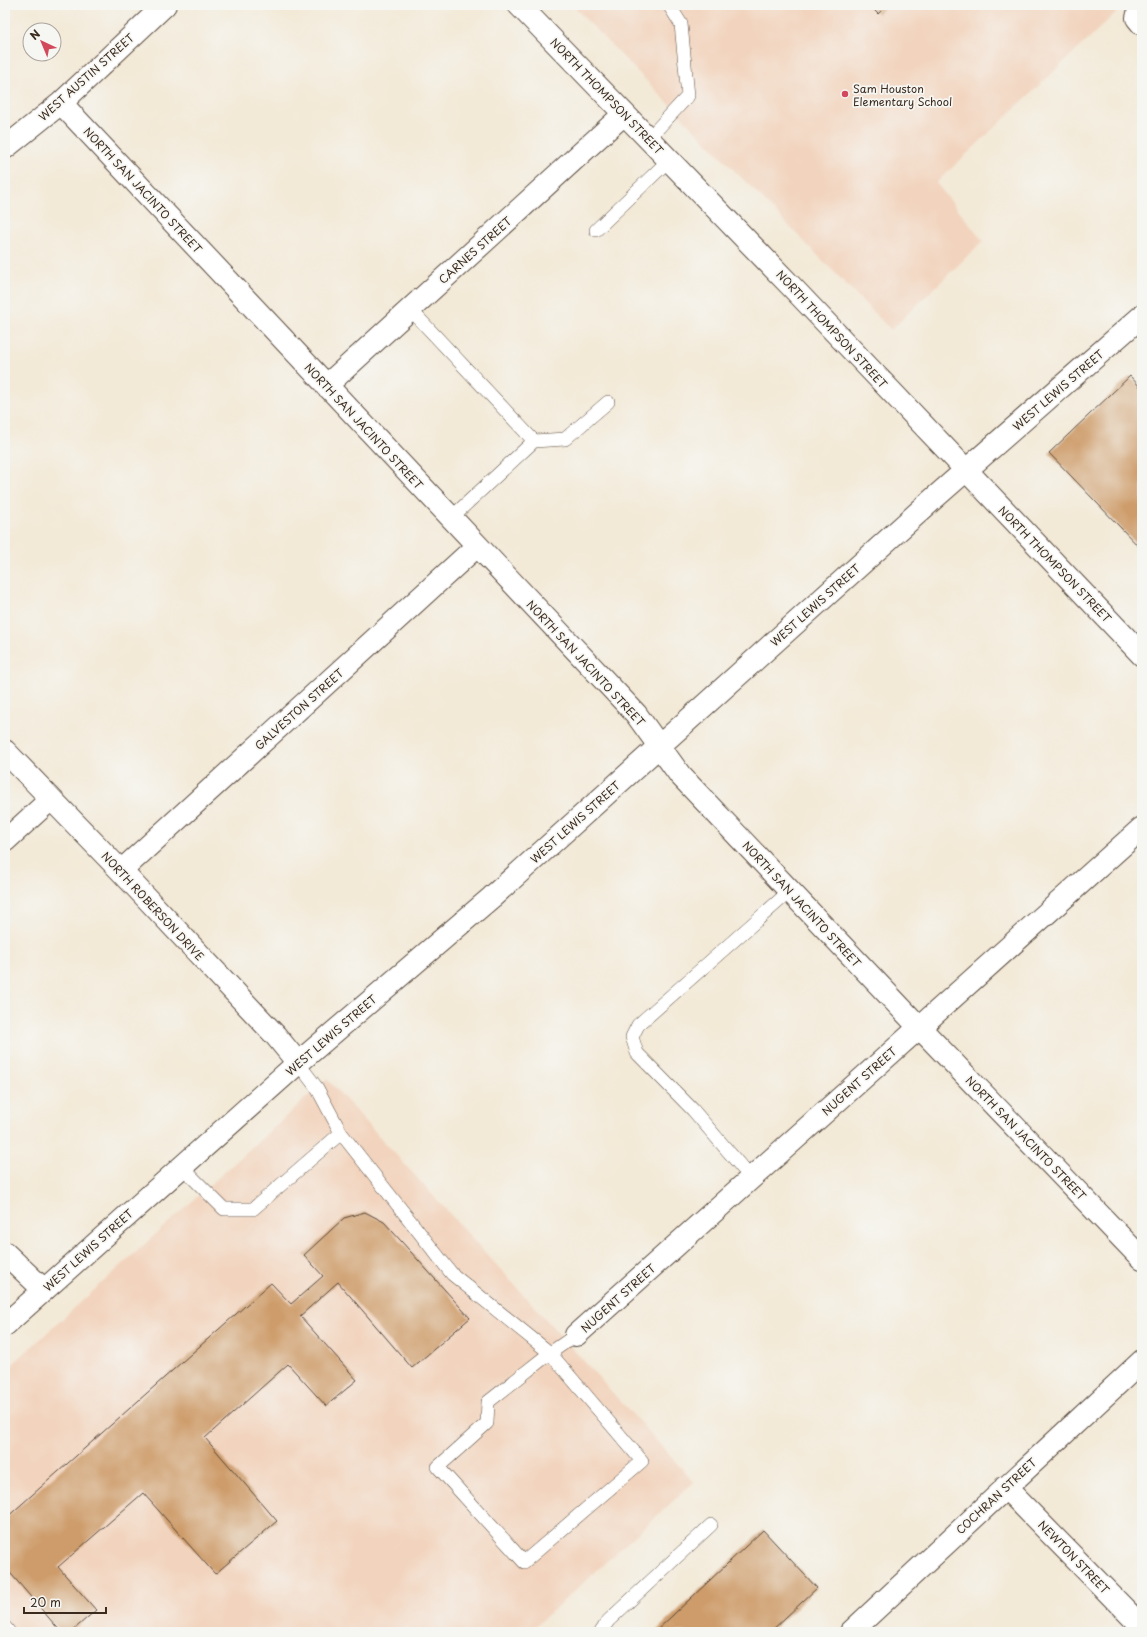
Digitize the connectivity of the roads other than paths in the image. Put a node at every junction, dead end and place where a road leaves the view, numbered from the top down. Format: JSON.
{"nodes":[{"id":1,"x":166,"y":5,"type":"edge"},
{"id":2,"x":519,"y":5,"type":"edge"},
{"id":3,"x":669,"y":5,"type":"edge"},
{"id":4,"x":1140,"y":5,"type":"edge"},
{"id":5,"x":1142,"y":24,"type":"edge"},
{"id":6,"x":60,"y":103,"type":"junction"},
{"id":7,"x":624,"y":114,"type":"junction"},
{"id":8,"x":648,"y":138,"type":"junction"},
{"id":9,"x":8,"y":139,"type":"edge"},
{"id":10,"x":669,"y":160,"type":"junction"},
{"id":11,"x":596,"y":230,"type":"dead end"},
{"id":12,"x":410,"y":309,"type":"junction"},
{"id":13,"x":1142,"y":316,"type":"edge"},
{"id":14,"x":326,"y":386,"type":"junction"},
{"id":15,"x":608,"y":402,"type":"dead end"},
{"id":16,"x":534,"y":441,"type":"junction"},
{"id":17,"x":966,"y":470,"type":"junction"},
{"id":18,"x":451,"y":518,"type":"junction"},
{"id":19,"x":477,"y":546,"type":"junction"},
{"id":20,"x":1142,"y":655,"type":"edge"},
{"id":21,"x":658,"y":746,"type":"junction"},
{"id":22,"x":5,"y":751,"type":"edge"},
{"id":23,"x":51,"y":799,"type":"junction"},
{"id":24,"x":1142,"y":828,"type":"edge"},
{"id":25,"x":5,"y":841,"type":"edge"},
{"id":26,"x":121,"y":871,"type":"junction"},
{"id":27,"x":790,"y":891,"type":"junction"},
{"id":28,"x":919,"y":1027,"type":"junction"},
{"id":29,"x":298,"y":1063,"type":"junction"},
{"id":30,"x":341,"y":1133,"type":"junction"},
{"id":31,"x":181,"y":1166,"type":"junction"},
{"id":32,"x":751,"y":1178,"type":"junction"},
{"id":33,"x":5,"y":1253,"type":"edge"},
{"id":34,"x":1142,"y":1259,"type":"edge"},
{"id":35,"x":44,"y":1290,"type":"junction"},
{"id":36,"x":5,"y":1325,"type":"edge"},
{"id":37,"x":576,"y":1335,"type":"joint"},
{"id":38,"x":550,"y":1353,"type":"junction"},
{"id":39,"x":1142,"y":1361,"type":"edge"},
{"id":40,"x":1005,"y":1487,"type":"junction"},
{"id":41,"x":711,"y":1526,"type":"dead end"},
{"id":42,"x":5,"y":1627,"type":"edge"},
{"id":43,"x":1137,"y":1628,"type":"edge"},
{"id":44,"x":9,"y":1632,"type":"edge"},
{"id":45,"x":601,"y":1632,"type":"edge"},
{"id":46,"x":851,"y":1632,"type":"edge"}],
"edges":[{"from":1,"to":6,"type":"street","name":"WEST AUSTIN STREET"},
{"from":2,"to":7,"type":"street","name":"NORTH THOMPSON STREET"},
{"from":3,"to":8,"type":"lane"},
{"from":4,"to":5,"type":"street"},
{"from":6,"to":9,"type":"street","name":"WEST AUSTIN STREET"},
{"from":6,"to":14,"type":"street","name":"NORTH SAN JACINTO STREET"},
{"from":7,"to":8,"type":"street","name":"NORTH THOMPSON STREET"},
{"from":7,"to":12,"type":"street","name":"CARNES STREET"},
{"from":8,"to":10,"type":"street","name":"NORTH THOMPSON STREET"},
{"from":10,"to":11,"type":"lane"},
{"from":10,"to":17,"type":"street","name":"NORTH THOMPSON STREET"},
{"from":12,"to":14,"type":"street","name":"CARNES STREET"},
{"from":12,"to":16,"type":"lane"},
{"from":13,"to":17,"type":"street","name":"WEST LEWIS STREET"},
{"from":14,"to":18,"type":"street","name":"NORTH SAN JACINTO STREET"},
{"from":15,"to":16,"type":"lane"},
{"from":16,"to":18,"type":"lane"},
{"from":17,"to":20,"type":"street","name":"NORTH THOMPSON STREET"},
{"from":17,"to":21,"type":"street","name":"WEST LEWIS STREET"},
{"from":18,"to":19,"type":"street","name":"NORTH SAN JACINTO STREET"},
{"from":19,"to":21,"type":"street","name":"NORTH SAN JACINTO STREET"},
{"from":19,"to":26,"type":"street","name":"GALVESTON STREET"},
{"from":21,"to":27,"type":"street","name":"NORTH SAN JACINTO STREET"},
{"from":21,"to":29,"type":"street","name":"WEST LEWIS STREET"},
{"from":22,"to":23,"type":"street","name":"NORTH ROBERSON DRIVE"},
{"from":23,"to":25,"type":"street"},
{"from":23,"to":26,"type":"street","name":"NORTH ROBERSON DRIVE"},
{"from":24,"to":28,"type":"street","name":"NUGENT STREET"},
{"from":26,"to":29,"type":"street","name":"NORTH ROBERSON DRIVE"},
{"from":27,"to":28,"type":"street","name":"NORTH SAN JACINTO STREET"},
{"from":27,"to":32,"type":"lane"},
{"from":28,"to":32,"type":"street","name":"NUGENT STREET"},
{"from":28,"to":34,"type":"street","name":"NORTH SAN JACINTO STREET"},
{"from":29,"to":30,"type":"lane"},
{"from":29,"to":31,"type":"street","name":"WEST LEWIS STREET"},
{"from":30,"to":31,"type":"lane"},
{"from":30,"to":38,"type":"lane"},
{"from":31,"to":35,"type":"street","name":"WEST LEWIS STREET"},
{"from":32,"to":37,"type":"street","name":"NUGENT STREET"},
{"from":33,"to":35,"type":"street"},
{"from":35,"to":36,"type":"street","name":"WEST LEWIS STREET"},
{"from":37,"to":38,"type":"lane"},
{"from":38,"to":38,"type":"lane"},
{"from":39,"to":40,"type":"street","name":"COCHRAN STREET"},
{"from":40,"to":43,"type":"street","name":"NEWTON STREET"},
{"from":40,"to":46,"type":"street","name":"COCHRAN STREET"},
{"from":41,"to":45,"type":"lane"},
{"from":42,"to":44,"type":"lane"}]}
